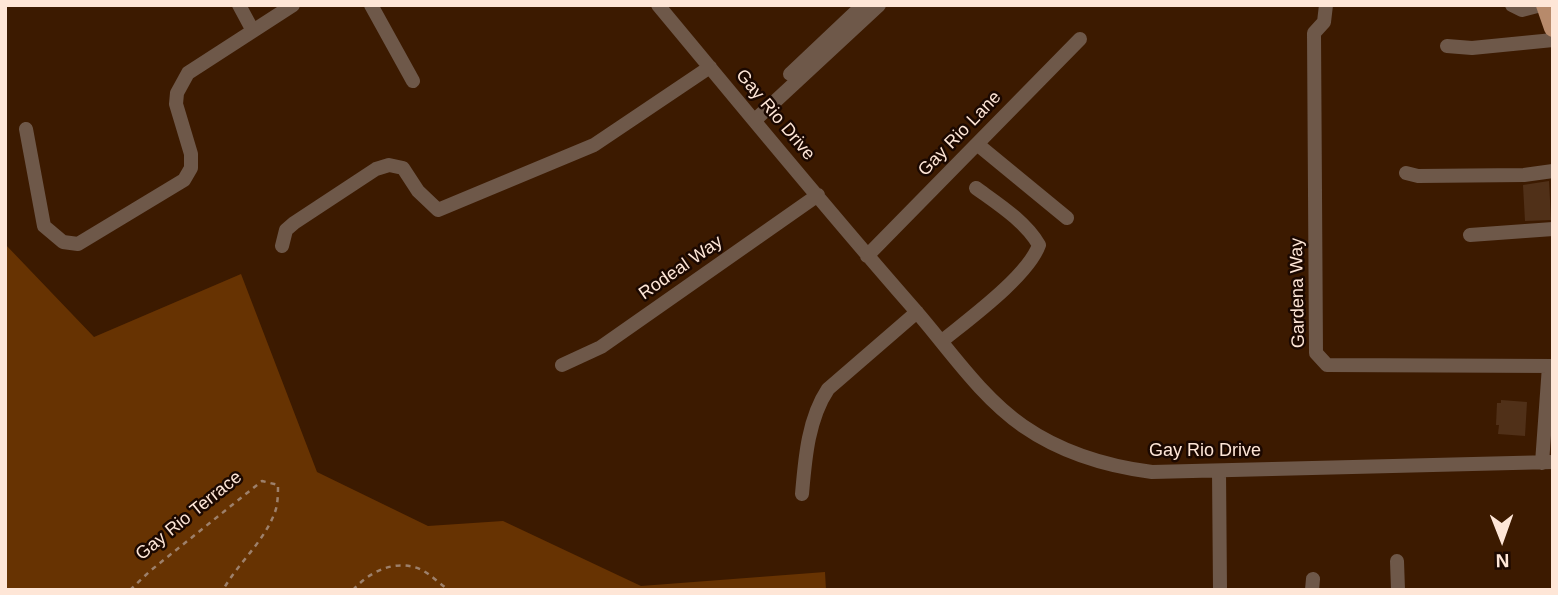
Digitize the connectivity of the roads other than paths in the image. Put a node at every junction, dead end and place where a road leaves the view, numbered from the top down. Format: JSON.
{"nodes":[{"id":1,"x":239,"y":5,"type":"edge"},
{"id":2,"x":293,"y":5,"type":"edge"},
{"id":3,"x":371,"y":5,"type":"edge"},
{"id":4,"x":658,"y":5,"type":"edge"},
{"id":5,"x":863,"y":5,"type":"edge"},
{"id":6,"x":879,"y":5,"type":"edge"},
{"id":7,"x":1325,"y":5,"type":"edge"},
{"id":8,"x":1512,"y":5,"type":"edge"},
{"id":9,"x":1548,"y":14,"type":"edge"},
{"id":10,"x":253,"y":31,"type":"junction"},
{"id":11,"x":1080,"y":39,"type":"dead end"},
{"id":12,"x":1553,"y":40,"type":"edge"},
{"id":13,"x":1447,"y":46,"type":"dead end"},
{"id":14,"x":710,"y":67,"type":"junction"},
{"id":15,"x":413,"y":81,"type":"dead end"},
{"id":16,"x":752,"y":117,"type":"junction"},
{"id":17,"x":26,"y":129,"type":"dead end"},
{"id":18,"x":977,"y":144,"type":"junction"},
{"id":19,"x":1553,"y":171,"type":"edge"},
{"id":20,"x":1406,"y":173,"type":"dead end"},
{"id":21,"x":976,"y":188,"type":"dead end"},
{"id":22,"x":818,"y":195,"type":"junction"},
{"id":23,"x":1067,"y":218,"type":"dead end"},
{"id":24,"x":1553,"y":229,"type":"edge"},
{"id":25,"x":1470,"y":235,"type":"dead end"},
{"id":26,"x":282,"y":246,"type":"dead end"},
{"id":27,"x":867,"y":256,"type":"junction"},
{"id":28,"x":917,"y":313,"type":"junction"},
{"id":29,"x":942,"y":341,"type":"junction"},
{"id":30,"x":562,"y":365,"type":"dead end"},
{"id":31,"x":1551,"y":366,"type":"edge"},
{"id":32,"x":1547,"y":463,"type":"edge"},
{"id":33,"x":1220,"y":471,"type":"junction"},
{"id":34,"x":802,"y":494,"type":"dead end"},
{"id":35,"x":1397,"y":561,"type":"dead end"},
{"id":36,"x":1220,"y":590,"type":"edge"},
{"id":37,"x":1398,"y":590,"type":"edge"}],
"edges":[{"from":1,"to":10,"type":"street"},
{"from":2,"to":10,"type":"street"},
{"from":3,"to":15,"type":"street"},
{"from":4,"to":14,"type":"street","name":"Gay Rio Drive"},
{"from":5,"to":16,"type":"street"},
{"from":6,"to":16,"type":"street"},
{"from":7,"to":31,"type":"street","name":"Gardena Way"},
{"from":8,"to":9,"type":"street"},
{"from":10,"to":17,"type":"street"},
{"from":11,"to":18,"type":"street","name":"Gay Rio Lane"},
{"from":12,"to":13,"type":"street"},
{"from":14,"to":16,"type":"street","name":"Gay Rio Drive"},
{"from":14,"to":26,"type":"street"},
{"from":16,"to":22,"type":"street","name":"Gay Rio Drive"},
{"from":18,"to":23,"type":"street"},
{"from":18,"to":27,"type":"street","name":"Gay Rio Lane"},
{"from":19,"to":20,"type":"street"},
{"from":21,"to":29,"type":"street"},
{"from":22,"to":27,"type":"street","name":"Gay Rio Drive"},
{"from":22,"to":30,"type":"street","name":"Rodeal Way"},
{"from":24,"to":25,"type":"street"},
{"from":27,"to":28,"type":"street","name":"Gay Rio Drive"},
{"from":28,"to":29,"type":"street","name":"Gay Rio Drive"},
{"from":28,"to":34,"type":"street"},
{"from":29,"to":33,"type":"street","name":"Gay Rio Drive"},
{"from":31,"to":32,"type":"street"},
{"from":32,"to":33,"type":"street","name":"Gay Rio Drive"},
{"from":33,"to":36,"type":"street"},
{"from":35,"to":37,"type":"street"}]}
